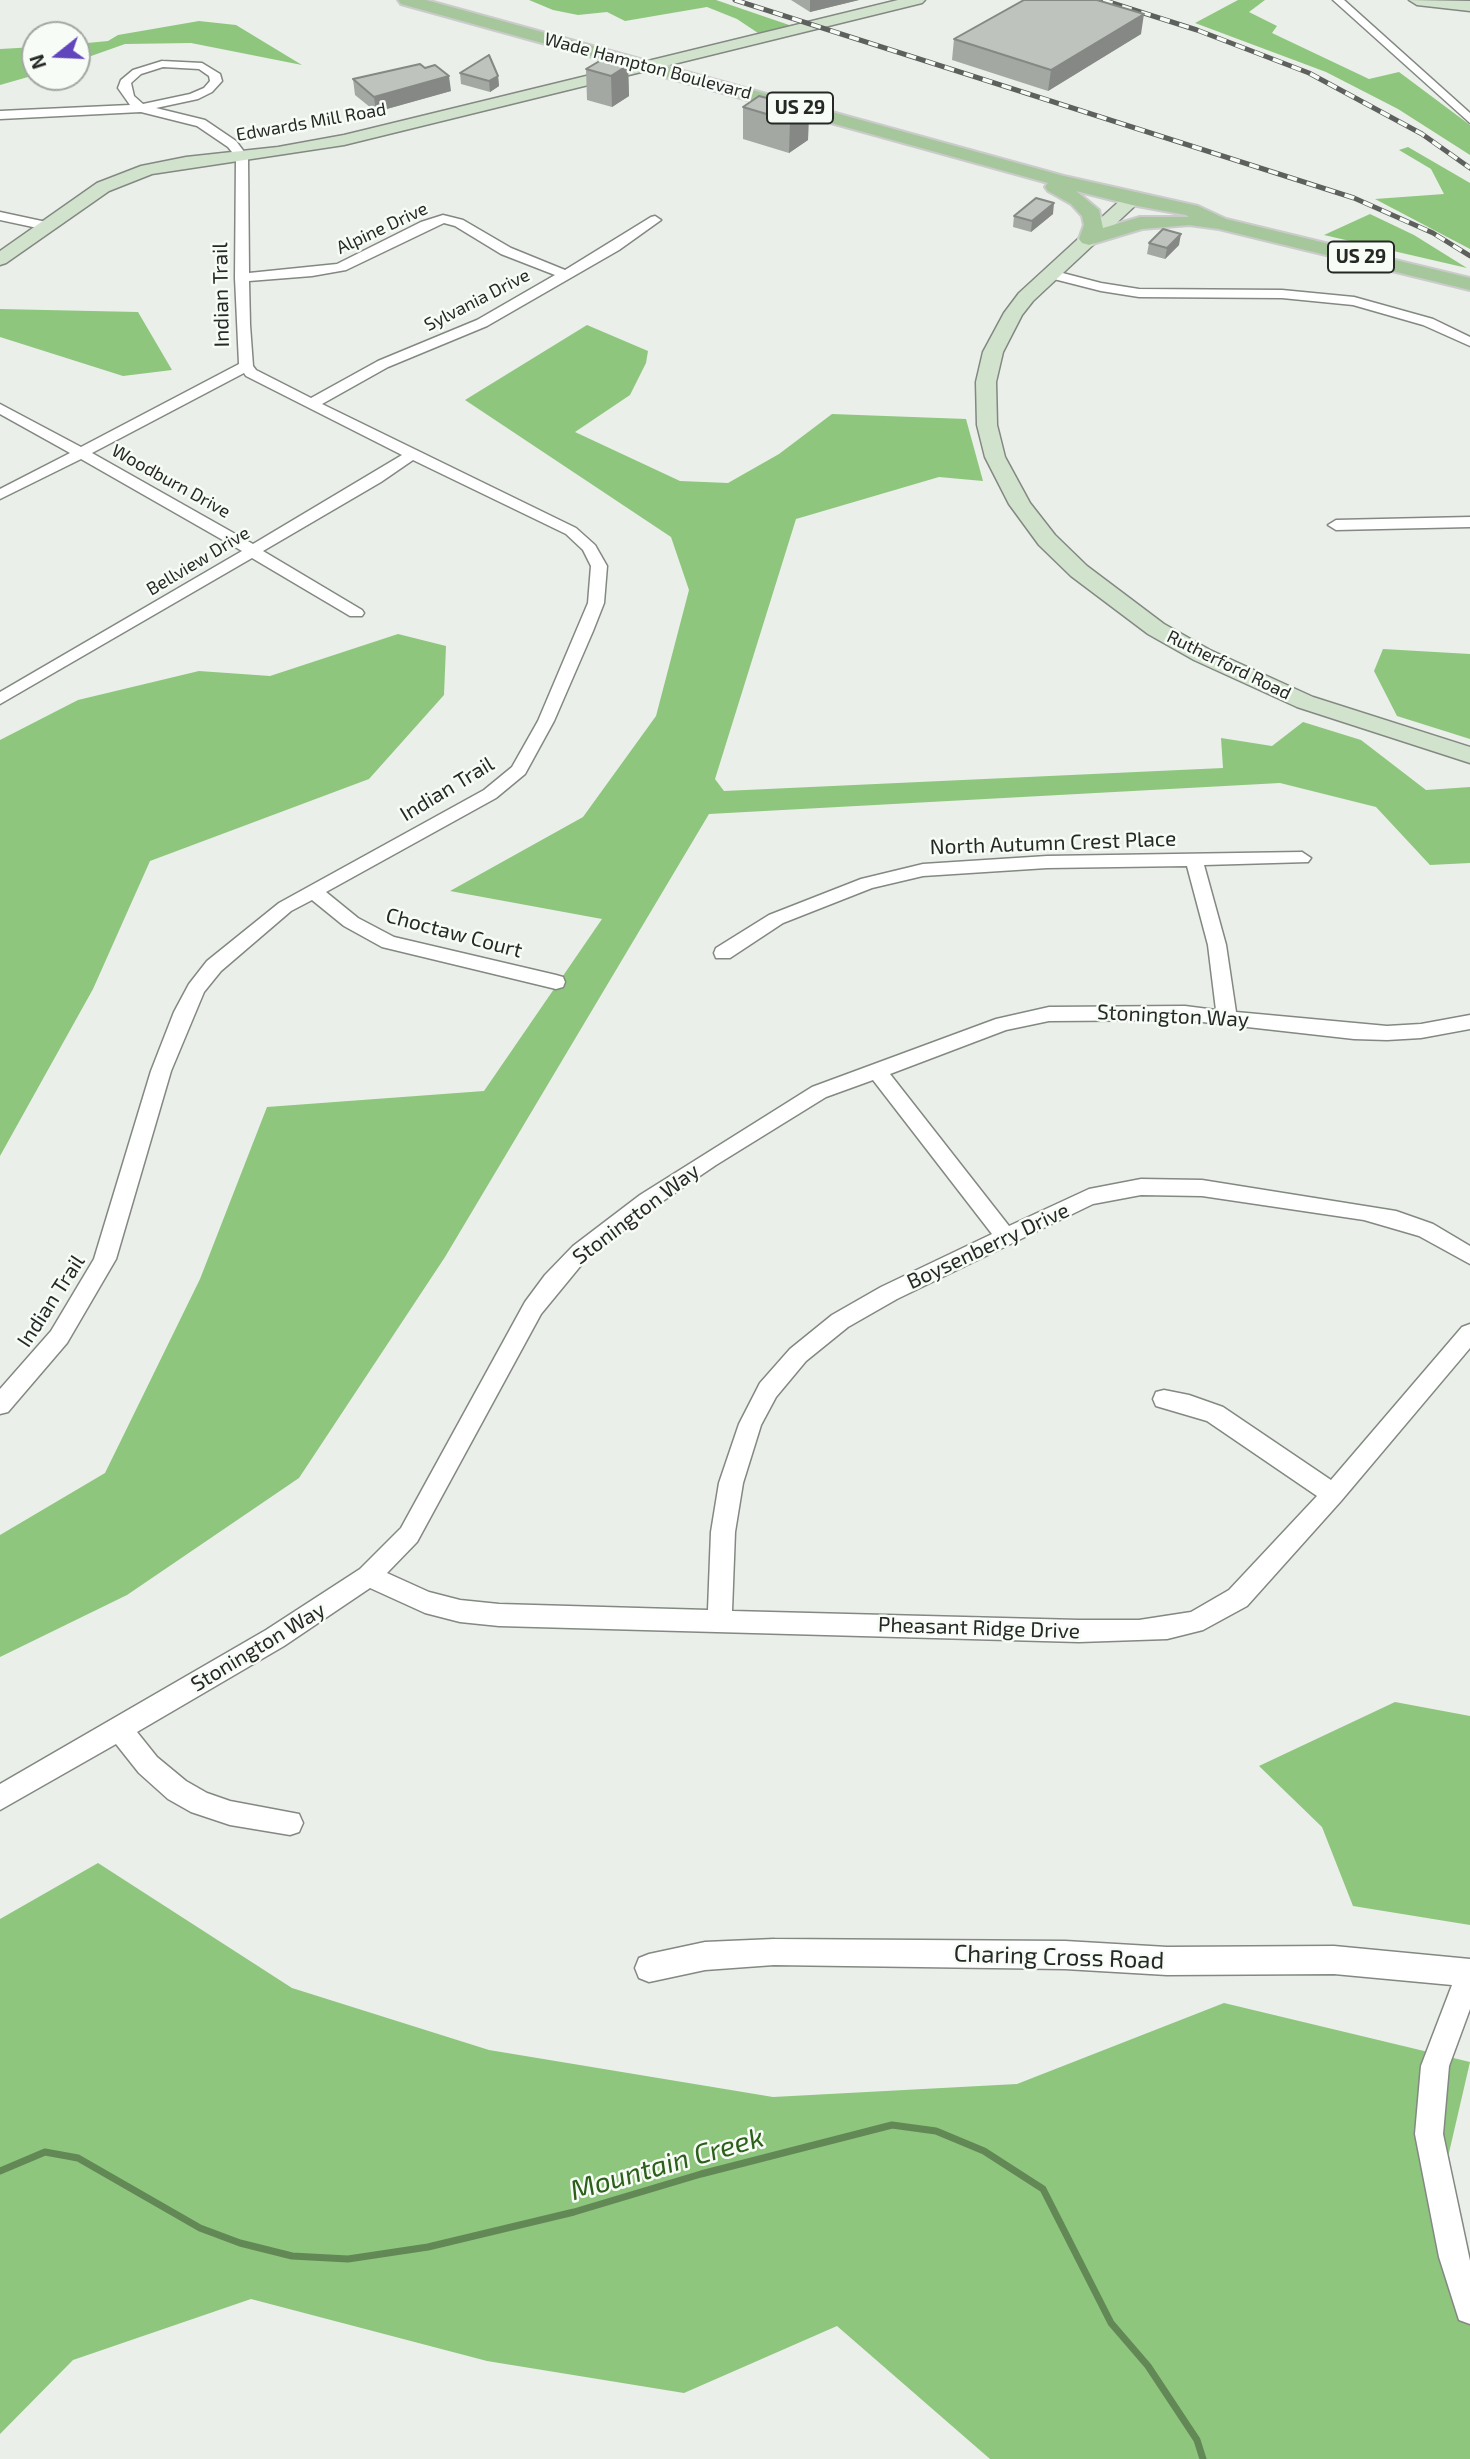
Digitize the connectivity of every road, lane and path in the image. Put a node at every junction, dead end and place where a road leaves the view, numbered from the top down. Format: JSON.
{"nodes":[{"id":1,"x":407,"y":0,"type":"edge"},
{"id":2,"x":917,"y":0,"type":"edge"},
{"id":3,"x":1338,"y":0,"type":"edge"},
{"id":4,"x":1418,"y":0,"type":"edge"},
{"id":5,"x":1470,"y":6,"type":"edge"},
{"id":6,"x":649,"y":66,"type":"junction"},
{"id":7,"x":141,"y":108,"type":"junction"},
{"id":8,"x":0,"y":115,"type":"edge"},
{"id":9,"x":1470,"y":119,"type":"edge"},
{"id":10,"x":242,"y":157,"type":"junction"},
{"id":11,"x":1025,"y":171,"type":"junction"},
{"id":12,"x":1132,"y":200,"type":"junction"},
{"id":13,"x":0,"y":216,"type":"edge"},
{"id":14,"x":655,"y":220,"type":"dead end"},
{"id":15,"x":1186,"y":220,"type":"junction"},
{"id":16,"x":1219,"y":223,"type":"junction"},
{"id":17,"x":47,"y":226,"type":"junction"},
{"id":18,"x":1089,"y":239,"type":"junction"},
{"id":19,"x":0,"y":259,"type":"edge"},
{"id":20,"x":1051,"y":274,"type":"junction"},
{"id":21,"x":566,"y":275,"type":"junction"},
{"id":22,"x":242,"y":278,"type":"junction"},
{"id":23,"x":1468,"y":284,"type":"edge"},
{"id":24,"x":1470,"y":342,"type":"edge"},
{"id":25,"x":246,"y":366,"type":"junction"},
{"id":26,"x":311,"y":404,"type":"junction"},
{"id":27,"x":0,"y":408,"type":"edge"},
{"id":28,"x":79,"y":452,"type":"junction"},
{"id":29,"x":414,"y":453,"type":"junction"},
{"id":30,"x":0,"y":495,"type":"edge"},
{"id":31,"x":1470,"y":522,"type":"edge"},
{"id":32,"x":1336,"y":525,"type":"dead end"},
{"id":33,"x":251,"y":551,"type":"junction"},
{"id":34,"x":356,"y":613,"type":"dead end"},
{"id":35,"x":0,"y":699,"type":"edge"},
{"id":36,"x":1470,"y":755,"type":"edge"},
{"id":37,"x":1302,"y":858,"type":"dead end"},
{"id":38,"x":1194,"y":860,"type":"junction"},
{"id":39,"x":312,"y":891,"type":"junction"},
{"id":40,"x":723,"y":953,"type":"dead end"},
{"id":41,"x":556,"y":982,"type":"dead end"},
{"id":42,"x":1227,"y":1017,"type":"junction"},
{"id":43,"x":1470,"y":1022,"type":"edge"},
{"id":44,"x":876,"y":1070,"type":"junction"},
{"id":45,"x":1006,"y":1237,"type":"junction"},
{"id":46,"x":1470,"y":1256,"type":"edge"},
{"id":47,"x":1470,"y":1334,"type":"edge"},
{"id":48,"x":1164,"y":1399,"type":"dead end"},
{"id":49,"x":0,"y":1405,"type":"edge"},
{"id":50,"x":1333,"y":1494,"type":"junction"},
{"id":51,"x":368,"y":1576,"type":"junction"},
{"id":52,"x":720,"y":1620,"type":"junction"},
{"id":53,"x":119,"y":1729,"type":"junction"},
{"id":54,"x":0,"y":1798,"type":"edge"},
{"id":55,"x":290,"y":1823,"type":"dead end"},
{"id":56,"x":649,"y":1968,"type":"dead end"},
{"id":57,"x":1470,"y":1973,"type":"edge"},
{"id":58,"x":1470,"y":2309,"type":"edge"}],
"edges":[{"from":1,"to":6,"type":"main road","name":"Wade Hampton Boulevard","number":"US 29"},
{"from":2,"to":6,"type":"street","name":"Edwards Mill Road"},
{"from":3,"to":9,"type":"street"},
{"from":4,"to":5,"type":"street"},
{"from":6,"to":10,"type":"street","name":"Edwards Mill Road"},
{"from":6,"to":11,"type":"main road","name":"Wade Hampton Boulevard","number":"US 29"},
{"from":7,"to":7,"type":"street"},
{"from":7,"to":8,"type":"street"},
{"from":7,"to":10,"type":"street"},
{"from":10,"to":17,"type":"street","name":"Edwards Mill Road"},
{"from":10,"to":22,"type":"street","name":"Indian Trail"},
{"from":11,"to":12,"type":"main road","name":"Wade Hampton Boulevard","number":"US 29"},
{"from":11,"to":18,"type":"main road"},
{"from":12,"to":15,"type":"main road","name":"Wade Hampton Boulevard","number":"US 29"},
{"from":12,"to":16,"type":"main road","name":"Wade Hampton Boulevard","number":"US 29"},
{"from":12,"to":18,"type":"street","name":"Rutherford Road"},
{"from":13,"to":17,"type":"street"},
{"from":14,"to":21,"type":"street","name":"Sylvania Drive"},
{"from":15,"to":16,"type":"main road","name":"Wade Hampton Boulevard","number":"US 29"},
{"from":15,"to":18,"type":"main road"},
{"from":16,"to":23,"type":"main road","name":"Wade Hampton Boulevard","number":"US 29"},
{"from":17,"to":19,"type":"street","name":"Edwards Mill Road"},
{"from":18,"to":20,"type":"street","name":"Rutherford Road"},
{"from":20,"to":24,"type":"street"},
{"from":20,"to":36,"type":"street","name":"Rutherford Road"},
{"from":21,"to":22,"type":"street","name":"Alpine Drive"},
{"from":21,"to":26,"type":"street","name":"Sylvania Drive"},
{"from":22,"to":25,"type":"street","name":"Indian Trail"},
{"from":25,"to":26,"type":"street","name":"Indian Trail"},
{"from":25,"to":28,"type":"street"},
{"from":26,"to":29,"type":"street","name":"Indian Trail"},
{"from":27,"to":28,"type":"street","name":"Woodburn Drive"},
{"from":28,"to":30,"type":"street"},
{"from":28,"to":33,"type":"street","name":"Woodburn Drive"},
{"from":29,"to":33,"type":"street","name":"Bellview Drive"},
{"from":29,"to":39,"type":"street","name":"Indian Trail"},
{"from":31,"to":32,"type":"street"},
{"from":33,"to":34,"type":"street","name":"Woodburn Drive"},
{"from":33,"to":35,"type":"street","name":"Bellview Drive"},
{"from":37,"to":38,"type":"street","name":"North Autumn Crest Place"},
{"from":38,"to":40,"type":"street","name":"North Autumn Crest Place"},
{"from":38,"to":42,"type":"street"},
{"from":39,"to":41,"type":"street","name":"Choctaw Court"},
{"from":39,"to":49,"type":"street","name":"Indian Trail"},
{"from":42,"to":43,"type":"street","name":"Stonington Way"},
{"from":42,"to":44,"type":"street","name":"Stonington Way"},
{"from":44,"to":45,"type":"street"},
{"from":44,"to":51,"type":"street","name":"Stonington Way"},
{"from":45,"to":46,"type":"street","name":"Boysenberry Drive"},
{"from":45,"to":52,"type":"street","name":"Boysenberry Drive"},
{"from":47,"to":50,"type":"street","name":"Pheasant Ridge Drive"},
{"from":48,"to":50,"type":"street"},
{"from":50,"to":52,"type":"street","name":"Pheasant Ridge Drive"},
{"from":51,"to":52,"type":"street","name":"Pheasant Ridge Drive"},
{"from":51,"to":53,"type":"street","name":"Stonington Way"},
{"from":53,"to":54,"type":"street","name":"Stonington Way"},
{"from":53,"to":55,"type":"street"},
{"from":56,"to":57,"type":"street","name":"Charing Cross Road"},
{"from":57,"to":58,"type":"street"}]}
